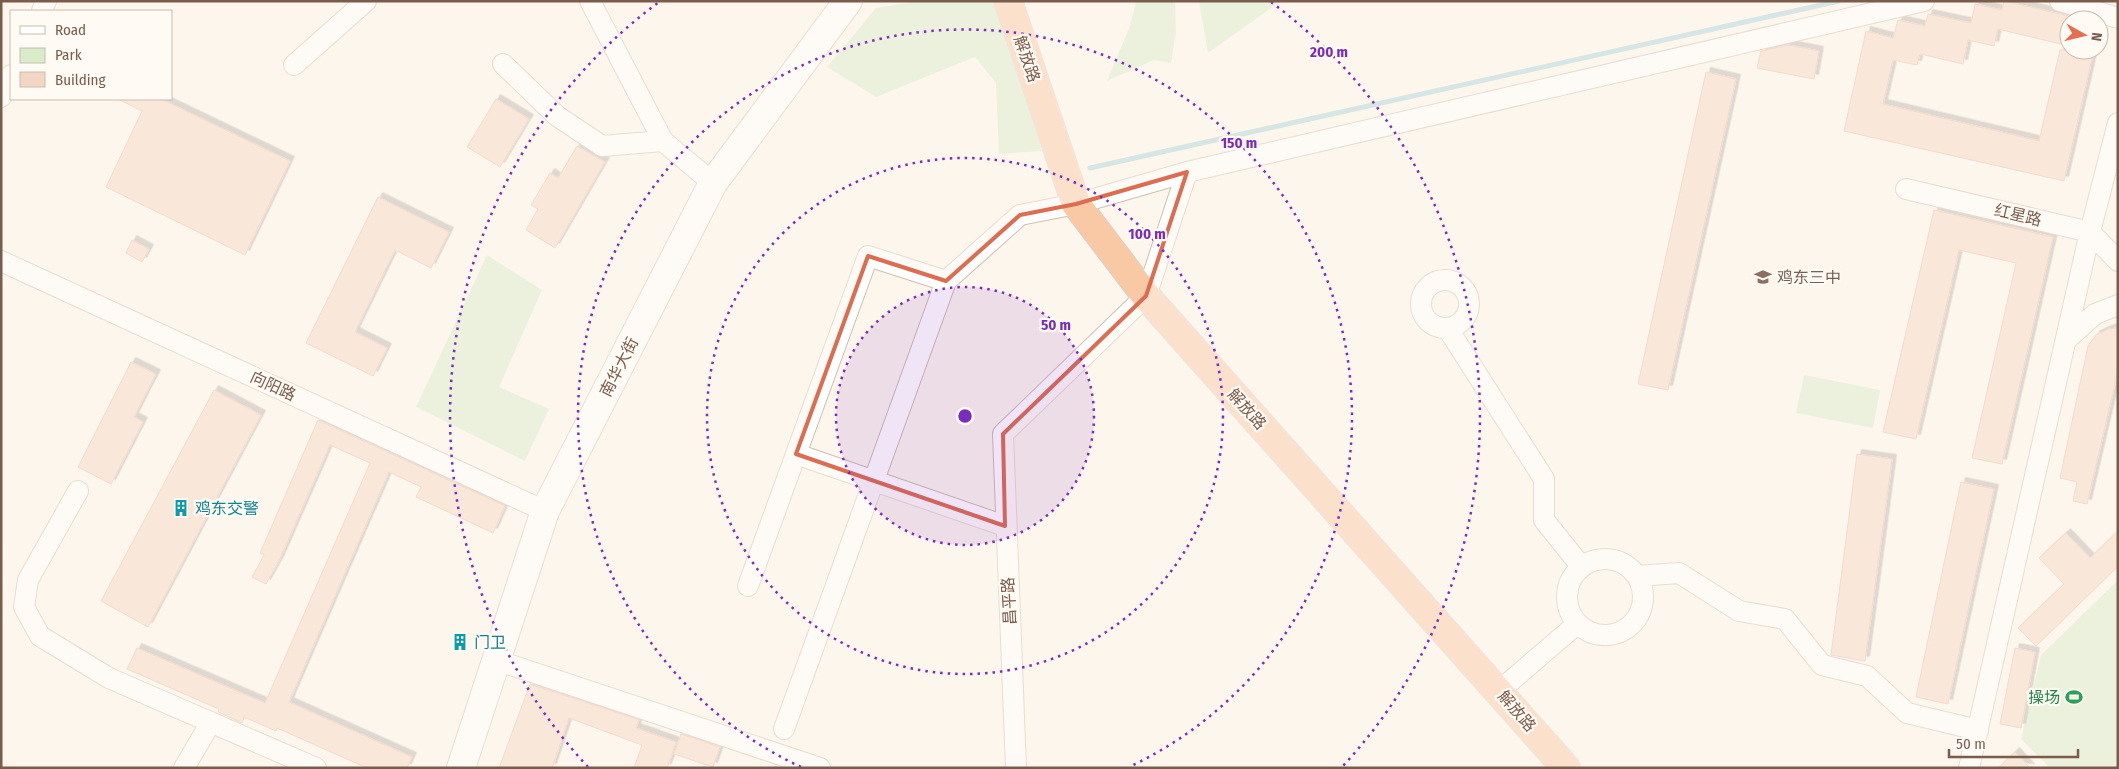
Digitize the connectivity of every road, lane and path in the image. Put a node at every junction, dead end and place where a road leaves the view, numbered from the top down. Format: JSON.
{"nodes":[{"id":1,"x":366,"y":1,"type":"edge"},
{"id":2,"x":590,"y":1,"type":"edge"},
{"id":3,"x":848,"y":1,"type":"edge"},
{"id":4,"x":1008,"y":1,"type":"edge"},
{"id":5,"x":1924,"y":1,"type":"edge"},
{"id":6,"x":2060,"y":1,"type":"edge"},
{"id":7,"x":2118,"y":18,"type":"edge"},
{"id":8,"x":294,"y":64,"type":"dead end"},
{"id":9,"x":503,"y":64,"type":"dead end"},
{"id":10,"x":10,"y":77,"type":"edge"},
{"id":11,"x":1,"y":97,"type":"edge"},
{"id":12,"x":2118,"y":123,"type":"edge"},
{"id":13,"x":663,"y":141,"type":"junction"},
{"id":14,"x":1187,"y":172,"type":"junction"},
{"id":15,"x":713,"y":183,"type":"junction"},
{"id":16,"x":1906,"y":189,"type":"dead end"},
{"id":17,"x":1076,"y":204,"type":"junction"},
{"id":18,"x":2090,"y":232,"type":"junction"},
{"id":19,"x":1,"y":261,"type":"edge"},
{"id":20,"x":2118,"y":261,"type":"edge"},
{"id":21,"x":946,"y":281,"type":"junction"},
{"id":22,"x":1146,"y":296,"type":"junction"},
{"id":23,"x":2118,"y":305,"type":"edge"},
{"id":24,"x":1448,"y":328,"type":"dead end"},
{"id":25,"x":2066,"y":340,"type":"junction"},
{"id":26,"x":796,"y":454,"type":"junction"},
{"id":27,"x":874,"y":482,"type":"junction"},
{"id":28,"x":78,"y":491,"type":"dead end"},
{"id":29,"x":545,"y":511,"type":"junction"},
{"id":30,"x":1005,"y":526,"type":"junction"},
{"id":31,"x":1581,"y":566,"type":"junction"},
{"id":32,"x":1637,"y":576,"type":"junction"},
{"id":33,"x":748,"y":586,"type":"dead end"},
{"id":34,"x":1576,"y":624,"type":"junction"},
{"id":35,"x":496,"y":660,"type":"junction"},
{"id":36,"x":1499,"y":691,"type":"junction"},
{"id":37,"x":211,"y":722,"type":"junction"},
{"id":38,"x":784,"y":729,"type":"dead end"},
{"id":39,"x":1978,"y":730,"type":"junction"},
{"id":40,"x":184,"y":768,"type":"edge"},
{"id":41,"x":316,"y":768,"type":"edge"},
{"id":42,"x":460,"y":768,"type":"edge"},
{"id":43,"x":820,"y":768,"type":"edge"},
{"id":44,"x":1016,"y":768,"type":"edge"},
{"id":45,"x":1566,"y":768,"type":"edge"},
{"id":46,"x":1969,"y":768,"type":"edge"}],
"edges":[{"from":1,"to":8,"type":"street"},
{"from":2,"to":13,"type":"street"},
{"from":3,"to":15,"type":"main road","name":"南华大街"},
{"from":4,"to":17,"type":"highway","name":"解放路"},
{"from":5,"to":14,"type":"street"},
{"from":6,"to":7,"type":"street"},
{"from":9,"to":13,"type":"street"},
{"from":10,"to":11,"type":"street"},
{"from":12,"to":18,"type":"street"},
{"from":13,"to":15,"type":"street"},
{"from":14,"to":17,"type":"street"},
{"from":14,"to":22,"type":"street"},
{"from":15,"to":29,"type":"main road","name":"南华大街"},
{"from":16,"to":18,"type":"street","name":"红星路"},
{"from":17,"to":21,"type":"street"},
{"from":17,"to":22,"type":"highway","name":"解放路"},
{"from":18,"to":20,"type":"street"},
{"from":18,"to":25,"type":"street"},
{"from":19,"to":29,"type":"street","name":"向阳路"},
{"from":21,"to":26,"type":"street"},
{"from":21,"to":27,"type":"street"},
{"from":22,"to":30,"type":"street","name":"昌平路"},
{"from":22,"to":36,"type":"highway","name":"解放路"},
{"from":23,"to":25,"type":"street"},
{"from":24,"to":31,"type":"street"},
{"from":25,"to":39,"type":"street"},
{"from":26,"to":27,"type":"street"},
{"from":26,"to":33,"type":"street"},
{"from":27,"to":30,"type":"street"},
{"from":27,"to":38,"type":"street"},
{"from":28,"to":37,"type":"street"},
{"from":29,"to":35,"type":"main road","name":"南华大街"},
{"from":30,"to":44,"type":"street","name":"昌平路"},
{"from":31,"to":32,"type":"street"},
{"from":31,"to":34,"type":"street"},
{"from":32,"to":34,"type":"street"},
{"from":32,"to":39,"type":"street"},
{"from":34,"to":36,"type":"street"},
{"from":35,"to":42,"type":"main road","name":"南华大街"},
{"from":35,"to":43,"type":"street"},
{"from":36,"to":45,"type":"highway","name":"解放路"},
{"from":37,"to":40,"type":"street"},
{"from":37,"to":41,"type":"street"},
{"from":39,"to":46,"type":"street"}]}
